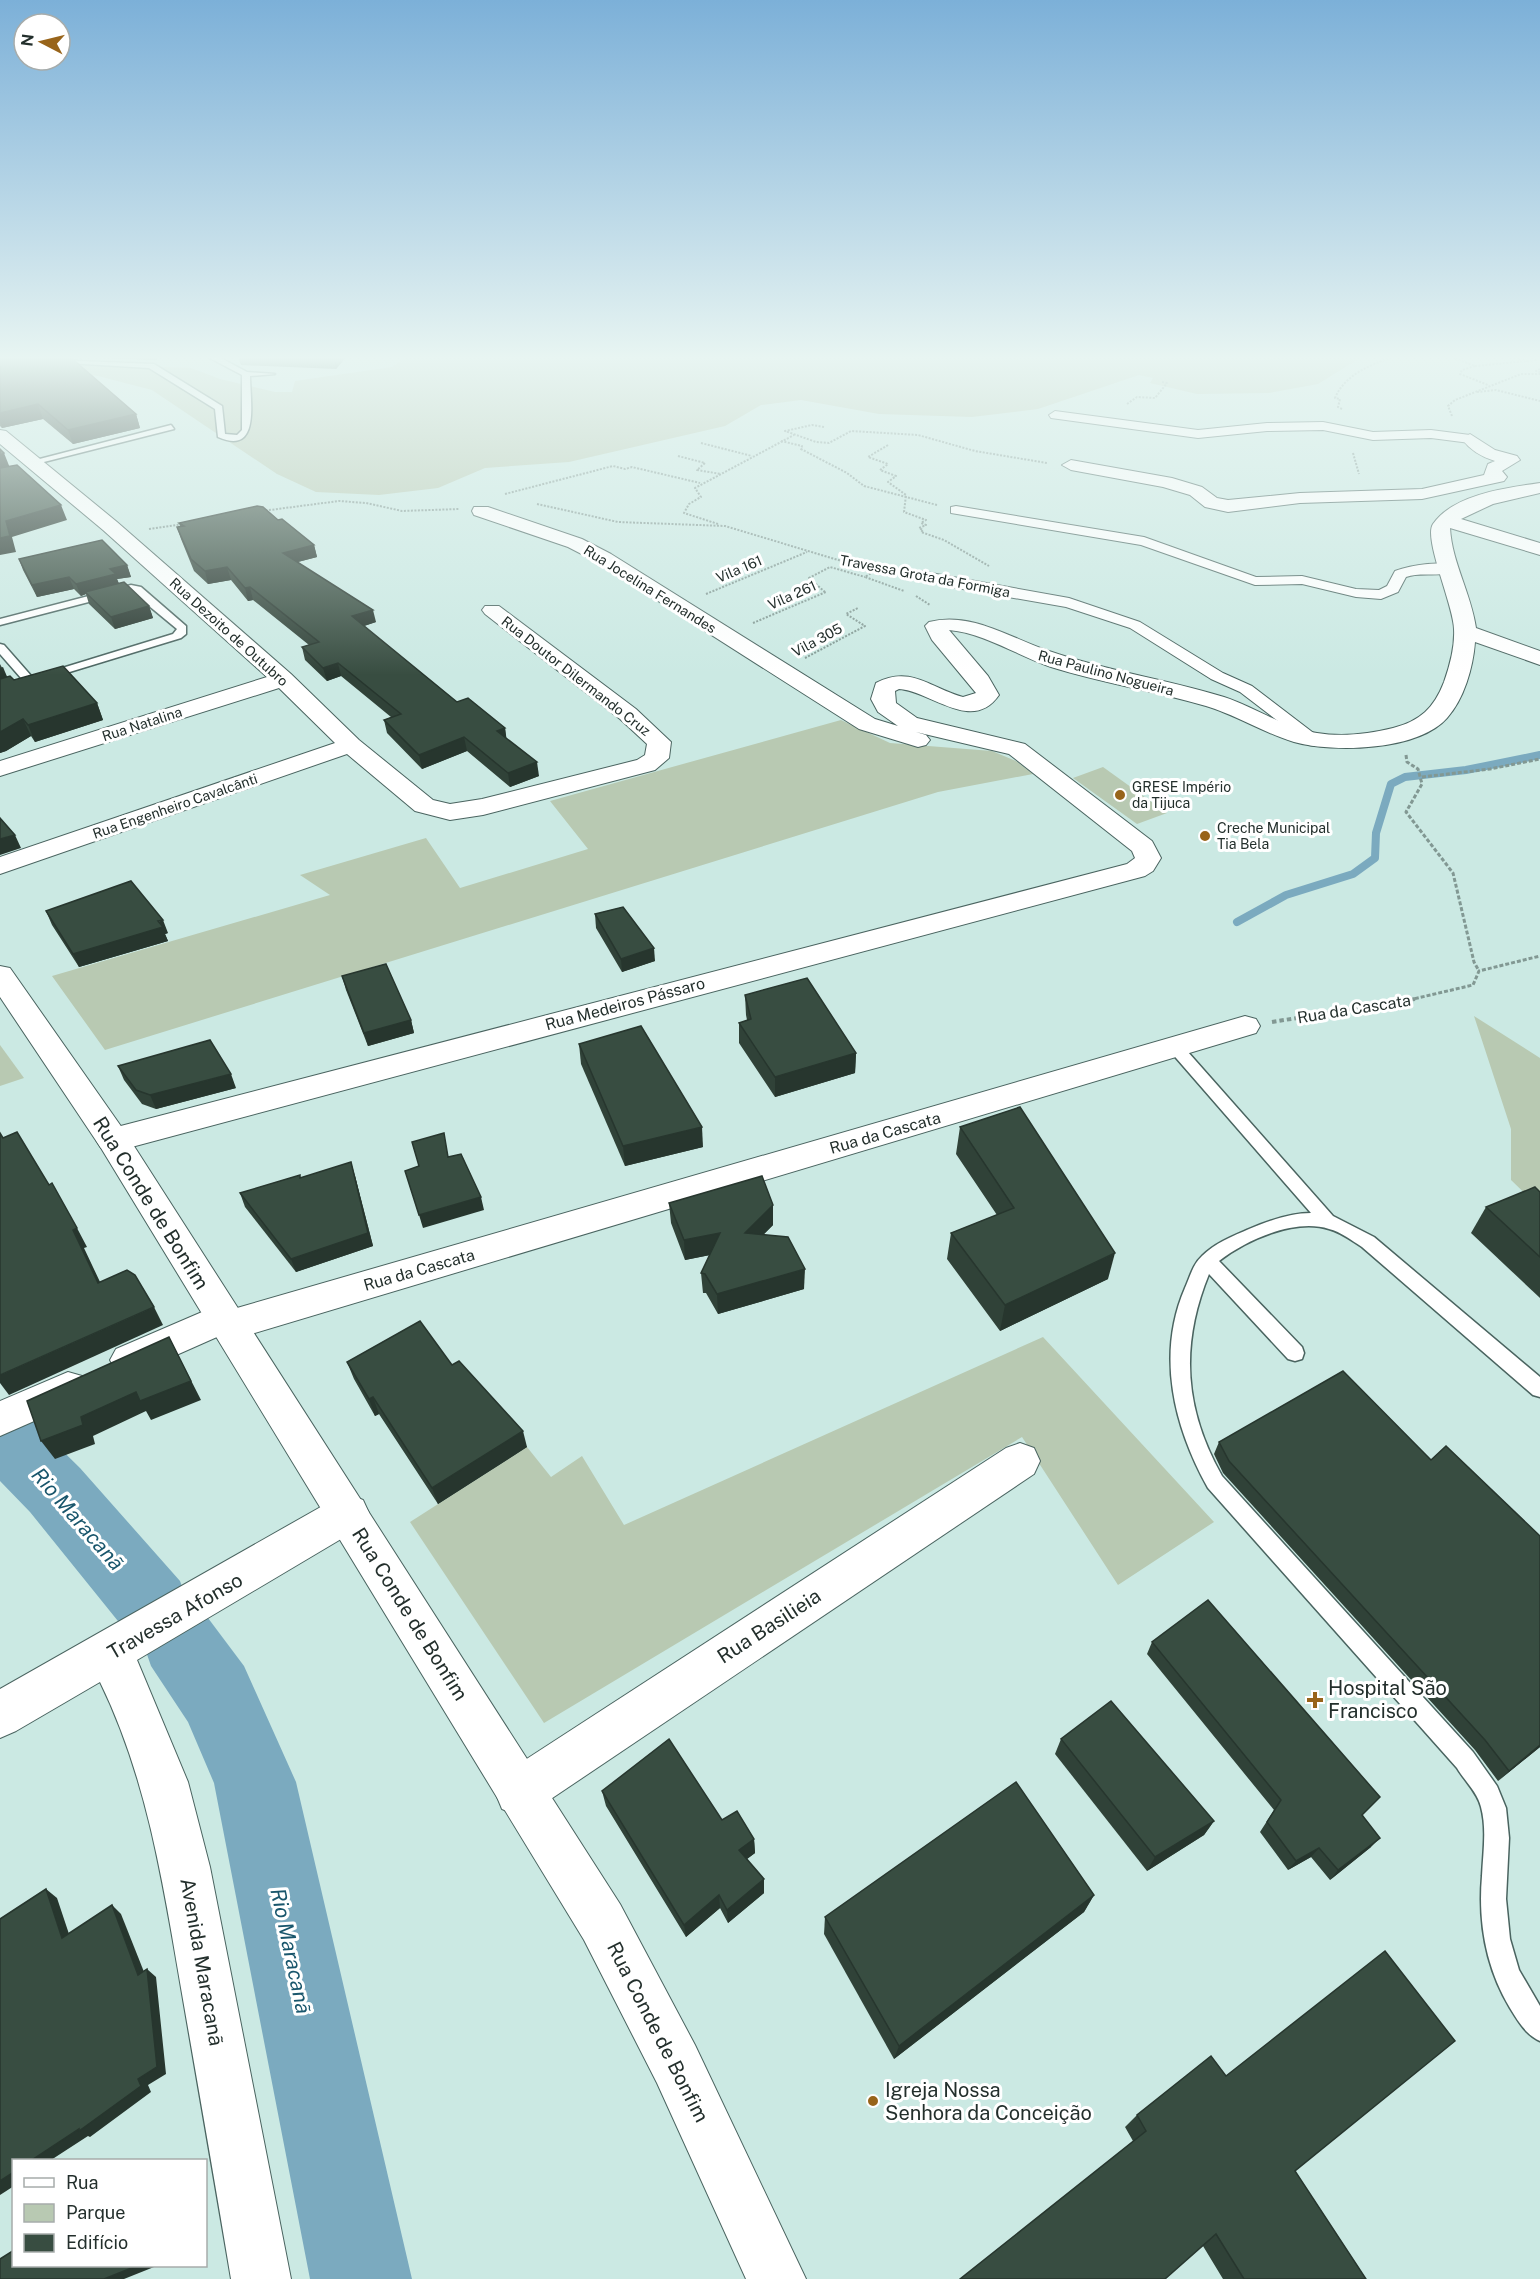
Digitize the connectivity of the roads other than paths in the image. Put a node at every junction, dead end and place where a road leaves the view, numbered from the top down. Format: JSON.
{"nodes":[{"id":1,"x":32,"y":462,"type":"edge"},
{"id":2,"x":44,"y":462,"type":"edge"},
{"id":3,"x":1507,"y":462,"type":"edge"},
{"id":4,"x":35,"y":465,"type":"junction"},
{"id":5,"x":1071,"y":465,"type":"road end"},
{"id":6,"x":16,"y":474,"type":"edge"},
{"id":7,"x":1498,"y":477,"type":"junction"},
{"id":8,"x":1540,"y":480,"type":"edge"},
{"id":9,"x":1540,"y":488,"type":"edge"},
{"id":10,"x":956,"y":510,"type":"road end"},
{"id":11,"x":481,"y":511,"type":"road end"},
{"id":12,"x":1446,"y":520,"type":"junction"},
{"id":13,"x":1540,"y":549,"type":"edge"},
{"id":14,"x":1450,"y":569,"type":"junction"},
{"id":15,"x":920,"y":575,"type":"road end"},
{"id":16,"x":492,"y":610,"type":"dead end"},
{"id":17,"x":0,"y":622,"type":"edge"},
{"id":18,"x":1466,"y":632,"type":"junction"},
{"id":19,"x":0,"y":646,"type":"edge"},
{"id":20,"x":1540,"y":658,"type":"edge"},
{"id":21,"x":63,"y":671,"type":"edge"},
{"id":22,"x":283,"y":680,"type":"junction"},
{"id":23,"x":0,"y":693,"type":"edge"},
{"id":24,"x":1315,"y":741,"type":"junction"},
{"id":25,"x":351,"y":745,"type":"junction"},
{"id":26,"x":1017,"y":749,"type":"junction"},
{"id":27,"x":0,"y":770,"type":"edge"},
{"id":28,"x":464,"y":810,"type":"joint"},
{"id":29,"x":0,"y":866,"type":"edge"},
{"id":30,"x":1136,"y":870,"type":"joint"},
{"id":31,"x":0,"y":975,"type":"edge"},
{"id":32,"x":1245,"y":1026,"type":"road end"},
{"id":33,"x":1175,"y":1047,"type":"junction"},
{"id":34,"x":113,"y":1140,"type":"junction"},
{"id":35,"x":1326,"y":1219,"type":"junction"},
{"id":36,"x":1208,"y":1261,"type":"junction"},
{"id":37,"x":225,"y":1322,"type":"junction"},
{"id":38,"x":1295,"y":1353,"type":"dead end"},
{"id":39,"x":1540,"y":1389,"type":"edge"},
{"id":40,"x":2,"y":1418,"type":"edge"},
{"id":41,"x":1020,"y":1461,"type":"dead end"},
{"id":42,"x":348,"y":1513,"type":"junction"},
{"id":43,"x":127,"y":1644,"type":"junction"},
{"id":44,"x":0,"y":1715,"type":"edge"},
{"id":45,"x":519,"y":1792,"type":"junction"},
{"id":46,"x":1540,"y":2028,"type":"edge"},
{"id":47,"x":261,"y":2279,"type":"edge"},
{"id":48,"x":776,"y":2279,"type":"edge"}],
"edges":[{"from":1,"to":4,"type":"street","name":"Rua Dezoito de Outubro"},
{"from":2,"to":4,"type":"lane"},
{"from":3,"to":7,"type":"street"},
{"from":4,"to":6,"type":"street"},
{"from":4,"to":22,"type":"street","name":"Rua Dezoito de Outubro"},
{"from":5,"to":7,"type":"street"},
{"from":7,"to":8,"type":"street"},
{"from":9,"to":12,"type":"street"},
{"from":10,"to":14,"type":"street"},
{"from":11,"to":26,"type":"street","name":"Rua Jocelina Fernandes"},
{"from":12,"to":13,"type":"street"},
{"from":12,"to":14,"type":"street"},
{"from":14,"to":18,"type":"street"},
{"from":15,"to":24,"type":"street","name":"Travessa Grota da Formiga"},
{"from":16,"to":28,"type":"street","name":"Rua Doutor Dilermando Cruz"},
{"from":17,"to":21,"type":"lane"},
{"from":18,"to":20,"type":"street"},
{"from":18,"to":24,"type":"street","name":"Rua Paulino Nogueira"},
{"from":19,"to":23,"type":"lane"},
{"from":22,"to":25,"type":"street","name":"Rua Dezoito de Outubro"},
{"from":22,"to":27,"type":"street","name":"Rua Natalina"},
{"from":24,"to":26,"type":"street","name":"Rua Paulino Nogueira"},
{"from":25,"to":28,"type":"street","name":"Rua Dezoito de Outubro"},
{"from":25,"to":29,"type":"street","name":"Rua Engenheiro Cavalcânti"},
{"from":26,"to":30,"type":"street","name":"Rua Paulino Nogueira"},
{"from":30,"to":34,"type":"street","name":"Rua Medeiros Pássaro"},
{"from":31,"to":34,"type":"street","name":"Rua Conde de Bonfim"},
{"from":32,"to":33,"type":"street","name":"Rua da Cascata"},
{"from":33,"to":35,"type":"lane"},
{"from":33,"to":37,"type":"street","name":"Rua da Cascata"},
{"from":34,"to":37,"type":"street","name":"Rua Conde de Bonfim"},
{"from":35,"to":36,"type":"lane"},
{"from":35,"to":39,"type":"lane"},
{"from":36,"to":38,"type":"lane"},
{"from":36,"to":46,"type":"lane"},
{"from":37,"to":40,"type":"street","name":"Rua da Cascata"},
{"from":37,"to":42,"type":"street","name":"Rua Conde de Bonfim"},
{"from":41,"to":45,"type":"street","name":"Rua Basilieia"},
{"from":42,"to":43,"type":"street","name":"Travessa Afonso"},
{"from":42,"to":45,"type":"street","name":"Rua Conde de Bonfim"},
{"from":43,"to":44,"type":"street","name":"Travessa Afonso"},
{"from":43,"to":47,"type":"street","name":"Avenida Maracanã"},
{"from":45,"to":48,"type":"street","name":"Rua Conde de Bonfim"}]}
